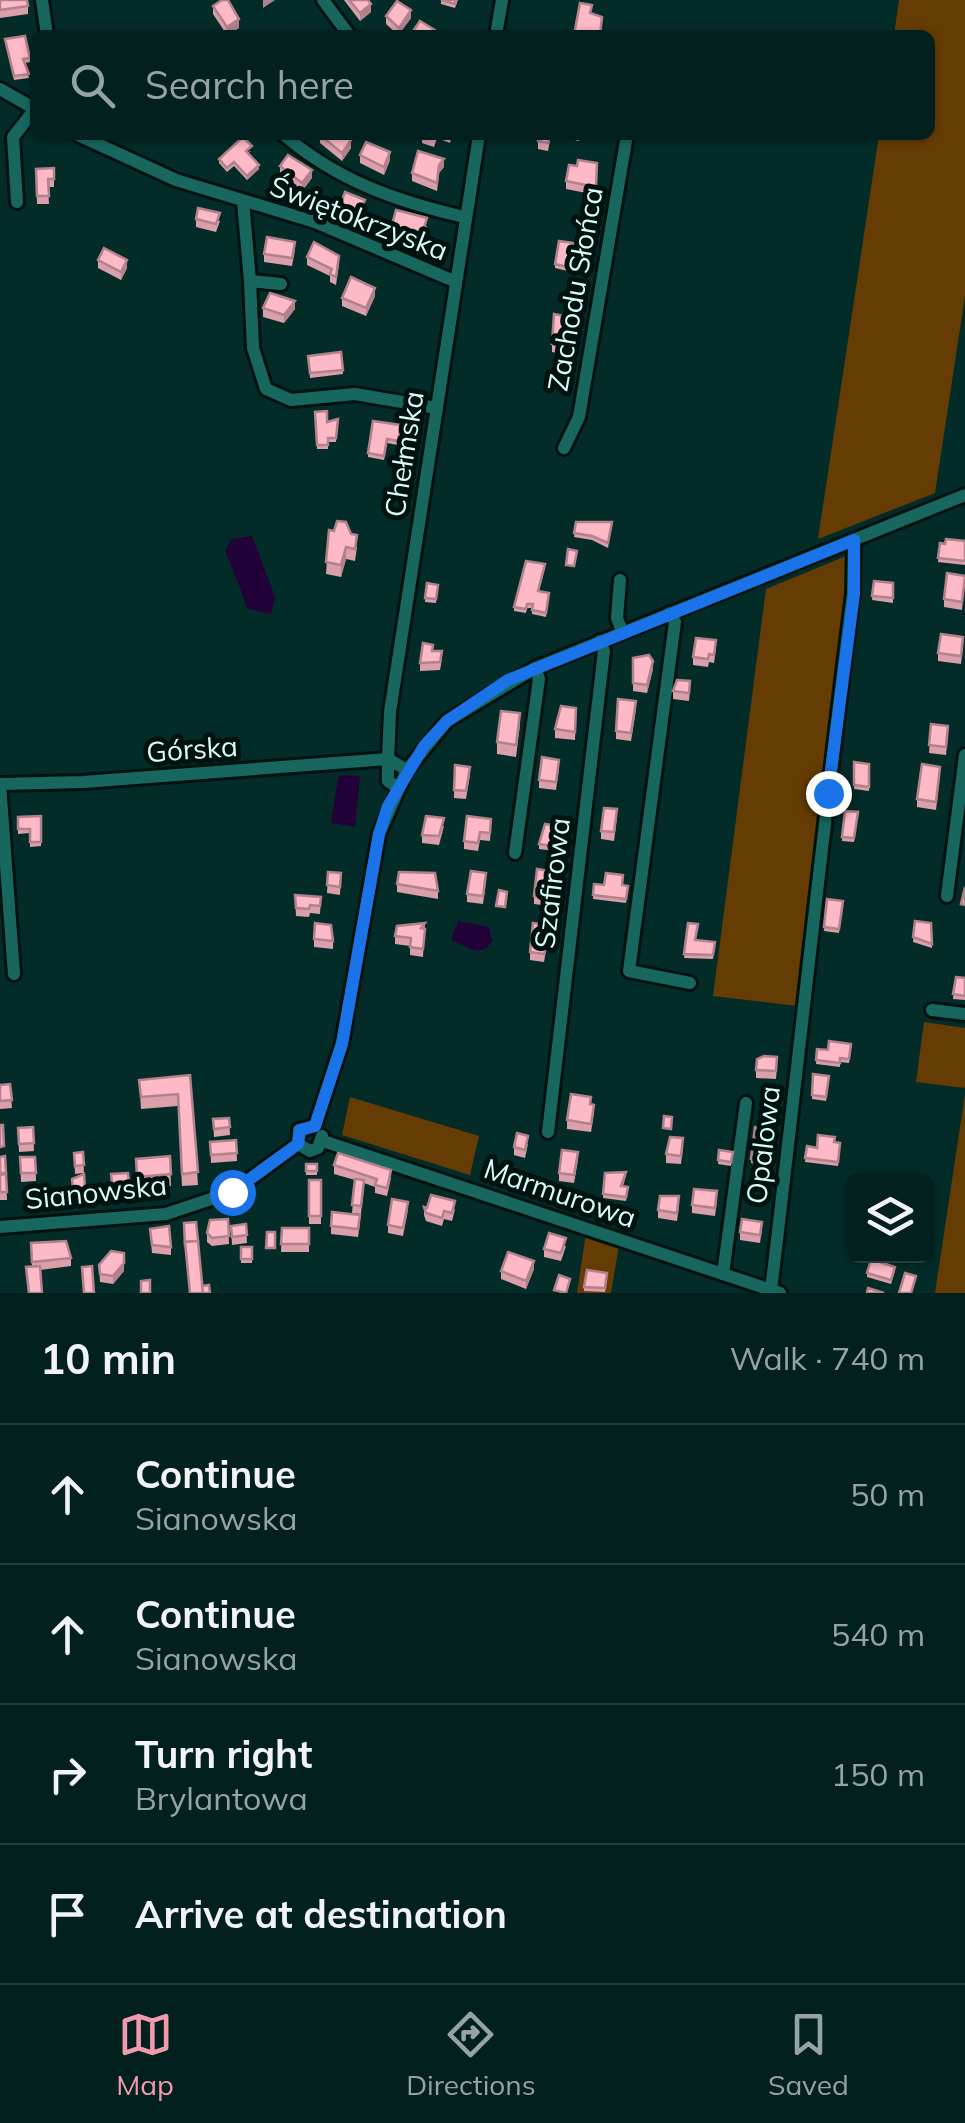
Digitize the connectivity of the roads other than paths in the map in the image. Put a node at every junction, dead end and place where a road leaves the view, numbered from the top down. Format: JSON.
{"nodes":[{"id":1,"x":42,"y":0,"type":"edge"},
{"id":2,"x":323,"y":0,"type":"edge"},
{"id":3,"x":502,"y":0,"type":"edge"},
{"id":4,"x":46,"y":30,"type":"edge"},
{"id":5,"x":345,"y":30,"type":"edge"},
{"id":6,"x":497,"y":30,"type":"edge"},
{"id":7,"x":0,"y":90,"type":"edge"},
{"id":8,"x":30,"y":106,"type":"edge"},
{"id":9,"x":30,"y":116,"type":"edge"},
{"id":10,"x":89,"y":140,"type":"edge"},
{"id":11,"x":291,"y":140,"type":"edge"},
{"id":12,"x":478,"y":140,"type":"edge"},
{"id":13,"x":626,"y":140,"type":"edge"},
{"id":14,"x":17,"y":202,"type":"dead end"},
{"id":15,"x":243,"y":202,"type":"junction"},
{"id":16,"x":464,"y":217,"type":"junction"},
{"id":17,"x":250,"y":281,"type":"junction"},
{"id":18,"x":454,"y":281,"type":"junction"},
{"id":19,"x":281,"y":284,"type":"dead end"},
{"id":20,"x":436,"y":408,"type":"junction"},
{"id":21,"x":564,"y":448,"type":"dead end"},
{"id":22,"x":965,"y":495,"type":"edge"},
{"id":23,"x":854,"y":540,"type":"junction"},
{"id":24,"x":620,"y":580,"type":"dead end"},
{"id":25,"x":670,"y":613,"type":"junction"},
{"id":26,"x":622,"y":632,"type":"junction"},
{"id":27,"x":600,"y":641,"type":"junction"},
{"id":28,"x":534,"y":668,"type":"junction"},
{"id":29,"x":965,"y":755,"type":"edge"},
{"id":30,"x":388,"y":760,"type":"junction"},
{"id":31,"x":407,"y":770,"type":"junction"},
{"id":32,"x":0,"y":784,"type":"edge"},
{"id":33,"x":398,"y":788,"type":"junction"},
{"id":34,"x":515,"y":853,"type":"dead end"},
{"id":35,"x":947,"y":896,"type":"dead end"},
{"id":36,"x":14,"y":974,"type":"dead end"},
{"id":37,"x":690,"y":983,"type":"dead end"},
{"id":38,"x":932,"y":1010,"type":"dead end"},
{"id":39,"x":965,"y":1014,"type":"edge"},
{"id":40,"x":746,"y":1103,"type":"dead end"},
{"id":41,"x":315,"y":1126,"type":"junction"},
{"id":42,"x":548,"y":1132,"type":"dead end"},
{"id":43,"x":323,"y":1140,"type":"junction"},
{"id":44,"x":298,"y":1144,"type":"junction"},
{"id":45,"x":0,"y":1226,"type":"edge"},
{"id":46,"x":723,"y":1274,"type":"junction"},
{"id":47,"x":776,"y":1291,"type":"edge"}],
"edges":[{"from":1,"to":4,"type":"street"},
{"from":2,"to":5,"type":"street"},
{"from":3,"to":6,"type":"street"},
{"from":7,"to":8,"type":"street"},
{"from":9,"to":14,"type":"street"},
{"from":10,"to":15,"type":"street","name":"Świętokrzyska"},
{"from":11,"to":16,"type":"street"},
{"from":12,"to":16,"type":"street","name":"Chełmska"},
{"from":13,"to":21,"type":"street","name":"Zachodu Słońca"},
{"from":15,"to":17,"type":"street"},
{"from":15,"to":18,"type":"street","name":"Świętokrzyska"},
{"from":16,"to":18,"type":"street","name":"Chełmska"},
{"from":17,"to":19,"type":"street"},
{"from":17,"to":20,"type":"street"},
{"from":18,"to":20,"type":"street","name":"Chełmska"},
{"from":20,"to":30,"type":"street","name":"Chełmska"},
{"from":22,"to":23,"type":"street"},
{"from":23,"to":25,"type":"street"},
{"from":23,"to":47,"type":"street","name":"Opalowa"},
{"from":24,"to":26,"type":"street"},
{"from":25,"to":26,"type":"street"},
{"from":25,"to":37,"type":"street"},
{"from":26,"to":27,"type":"street"},
{"from":27,"to":28,"type":"street"},
{"from":27,"to":42,"type":"street","name":"Szafirowa"},
{"from":28,"to":31,"type":"street"},
{"from":28,"to":34,"type":"street"},
{"from":29,"to":35,"type":"street"},
{"from":30,"to":31,"type":"street"},
{"from":30,"to":32,"type":"street","name":"Górska"},
{"from":30,"to":33,"type":"street"},
{"from":31,"to":33,"type":"street"},
{"from":32,"to":36,"type":"street"},
{"from":33,"to":41,"type":"street"},
{"from":38,"to":39,"type":"street"},
{"from":40,"to":46,"type":"street"},
{"from":41,"to":43,"type":"street"},
{"from":41,"to":44,"type":"street"},
{"from":43,"to":44,"type":"street"},
{"from":43,"to":46,"type":"street","name":"Marmurowa"},
{"from":44,"to":45,"type":"street","name":"Sianowska"},
{"from":46,"to":47,"type":"street","name":"Marmurowa"}]}
